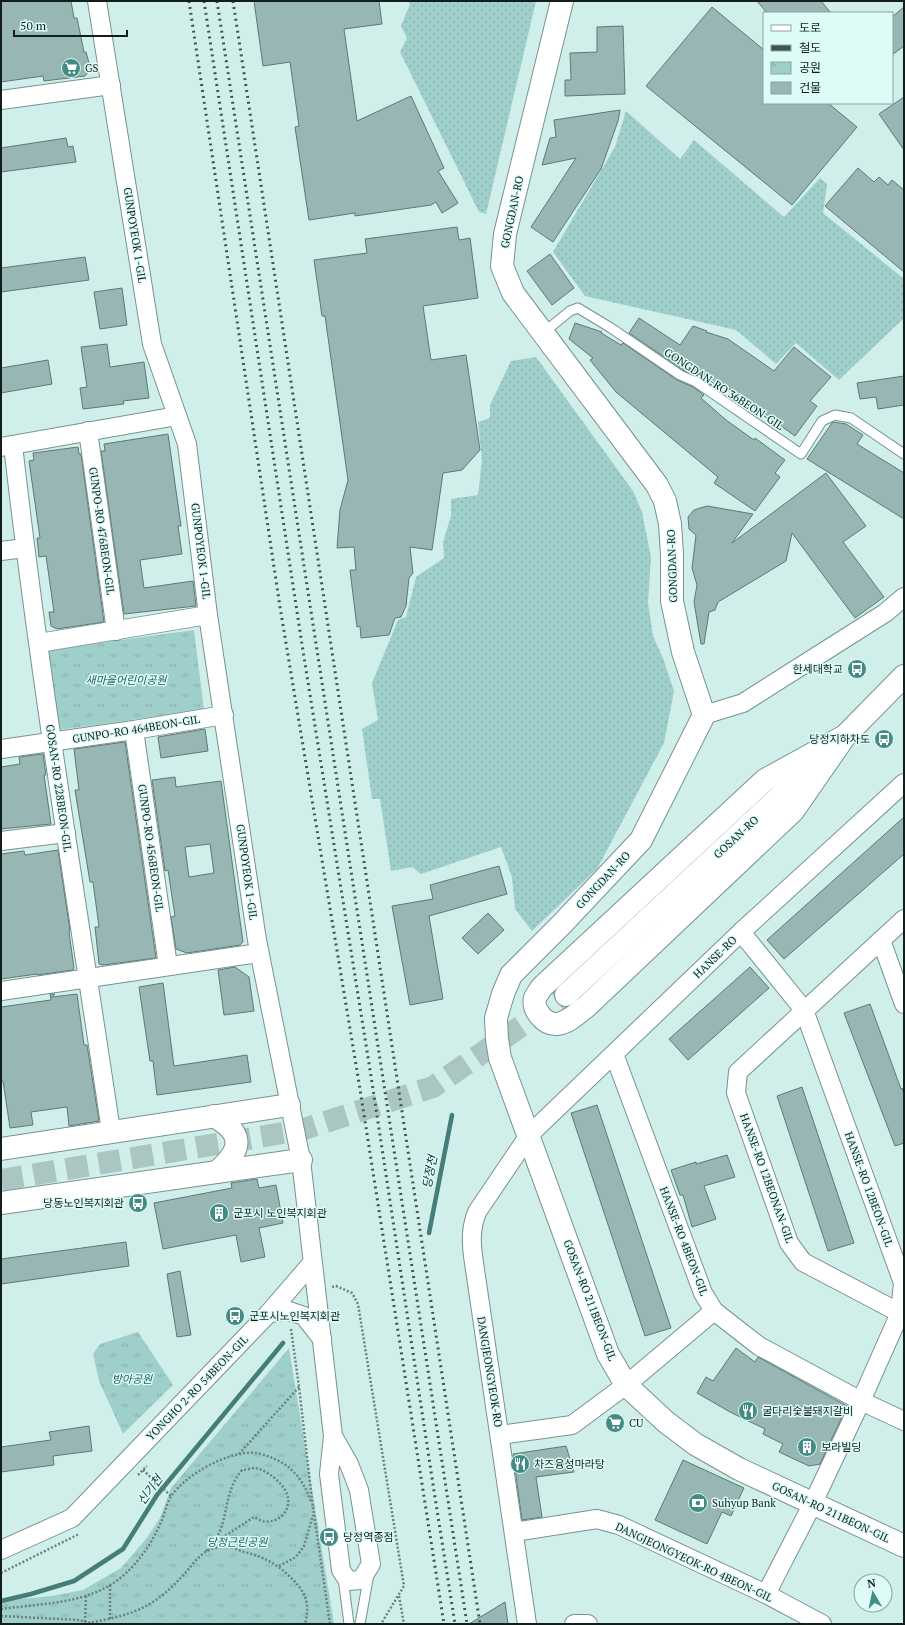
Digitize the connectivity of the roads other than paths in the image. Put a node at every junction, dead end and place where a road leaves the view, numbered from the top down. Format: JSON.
{"nodes":[{"id":1,"x":97,"y":1,"type":"edge"},
{"id":2,"x":562,"y":1,"type":"edge"},
{"id":3,"x":111,"y":85,"type":"junction"},
{"id":4,"x":1,"y":100,"type":"edge"},
{"id":5,"x":543,"y":333,"type":"junction"},
{"id":6,"x":177,"y":416,"type":"junction"},
{"id":7,"x":88,"y":431,"type":"junction"},
{"id":8,"x":7,"y":446,"type":"edge"},
{"id":9,"x":904,"y":454,"type":"edge"},
{"id":10,"x":25,"y":548,"type":"junction"},
{"id":11,"x":1,"y":551,"type":"edge"},
{"id":12,"x":904,"y":597,"type":"edge"},
{"id":13,"x":904,"y":611,"type":"edge"},
{"id":14,"x":885,"y":614,"type":"junction"},
{"id":15,"x":208,"y":615,"type":"junction"},
{"id":16,"x":116,"y":631,"type":"junction"},
{"id":17,"x":39,"y":643,"type":"junction"},
{"id":18,"x":904,"y":676,"type":"edge"},
{"id":19,"x":224,"y":715,"type":"junction"},
{"id":20,"x":704,"y":715,"type":"junction"},
{"id":21,"x":134,"y":730,"type":"junction"},
{"id":22,"x":845,"y":736,"type":"junction"},
{"id":23,"x":53,"y":742,"type":"junction"},
{"id":24,"x":1,"y":749,"type":"edge"},
{"id":25,"x":904,"y":783,"type":"edge"},
{"id":26,"x":66,"y":833,"type":"junction"},
{"id":27,"x":1,"y":841,"type":"edge"},
{"id":28,"x":904,"y":919,"type":"edge"},
{"id":29,"x":741,"y":932,"type":"junction"},
{"id":30,"x":881,"y":940,"type":"junction"},
{"id":31,"x":259,"y":953,"type":"junction"},
{"id":32,"x":168,"y":966,"type":"junction"},
{"id":33,"x":88,"y":978,"type":"junction"},
{"id":34,"x":1,"y":990,"type":"edge"},
{"id":35,"x":566,"y":995,"type":"tunnel mouth"},
{"id":36,"x":904,"y":1004,"type":"edge"},
{"id":37,"x":804,"y":1010,"type":"junction"},
{"id":38,"x":614,"y":1054,"type":"junction"},
{"id":39,"x":289,"y":1105,"type":"junction"},
{"id":40,"x":214,"y":1116,"type":"junction"},
{"id":41,"x":111,"y":1131,"type":"junction"},
{"id":42,"x":529,"y":1135,"type":"junction"},
{"id":43,"x":1,"y":1149,"type":"edge"},
{"id":44,"x":301,"y":1160,"type":"junction"},
{"id":45,"x":217,"y":1172,"type":"junction"},
{"id":46,"x":1,"y":1203,"type":"edge"},
{"id":47,"x":312,"y":1263,"type":"junction"},
{"id":48,"x":714,"y":1311,"type":"junction"},
{"id":49,"x":900,"y":1313,"type":"junction"},
{"id":50,"x":268,"y":1314,"type":"junction"},
{"id":51,"x":322,"y":1339,"type":"junction"},
{"id":52,"x":626,"y":1385,"type":"junction"},
{"id":53,"x":861,"y":1402,"type":"junction"},
{"id":54,"x":904,"y":1421,"type":"edge"},
{"id":55,"x":500,"y":1435,"type":"junction"},
{"id":56,"x":333,"y":1436,"type":"junction"},
{"id":57,"x":813,"y":1503,"type":"junction"},
{"id":58,"x":514,"y":1532,"type":"junction"},
{"id":59,"x":904,"y":1546,"type":"edge"},
{"id":60,"x":1,"y":1550,"type":"edge"},
{"id":61,"x":371,"y":1564,"type":"junction"},
{"id":62,"x":341,"y":1570,"type":"junction"},
{"id":63,"x":766,"y":1594,"type":"junction"},
{"id":64,"x":349,"y":1624,"type":"edge"},
{"id":65,"x":360,"y":1624,"type":"edge"},
{"id":66,"x":527,"y":1624,"type":"edge"},
{"id":67,"x":574,"y":1624,"type":"edge"},
{"id":68,"x":588,"y":1624,"type":"edge"},
{"id":69,"x":822,"y":1624,"type":"edge"}],
"edges":[{"from":1,"to":3,"type":"street","name":"GUNPOYEOK 1-GIL"},
{"from":2,"to":5,"type":"street","name":"GONGDAN-RO"},
{"from":3,"to":4,"type":"street"},
{"from":3,"to":6,"type":"street","name":"GUNPOYEOK 1-GIL"},
{"from":5,"to":9,"type":"lane","name":"GONGDAN-RO 36BEON-GIL"},
{"from":5,"to":20,"type":"street","name":"GONGDAN-RO"},
{"from":6,"to":7,"type":"street"},
{"from":6,"to":15,"type":"street","name":"GUNPOYEOK 1-GIL"},
{"from":7,"to":8,"type":"street"},
{"from":7,"to":16,"type":"street","name":"GUNPO-RO 476BEON-GIL"},
{"from":8,"to":10,"type":"street","name":"GOSAN-RO 228BEON-GIL"},
{"from":10,"to":11,"type":"street"},
{"from":10,"to":17,"type":"street","name":"GOSAN-RO 228BEON-GIL"},
{"from":12,"to":14,"type":"street"},
{"from":13,"to":14,"type":"street"},
{"from":14,"to":20,"type":"street"},
{"from":15,"to":16,"type":"street"},
{"from":15,"to":19,"type":"street","name":"GUNPOYEOK 1-GIL"},
{"from":16,"to":17,"type":"street"},
{"from":17,"to":23,"type":"street","name":"GOSAN-RO 228BEON-GIL"},
{"from":18,"to":22,"type":"street","name":"GOSAN-RO"},
{"from":19,"to":21,"type":"street","name":"GUNPO-RO 464BEON-GIL"},
{"from":19,"to":31,"type":"street","name":"GUNPOYEOK 1-GIL"},
{"from":20,"to":42,"type":"street","name":"GONGDAN-RO"},
{"from":21,"to":23,"type":"street","name":"GUNPO-RO 464BEON-GIL"},
{"from":21,"to":32,"type":"street","name":"GUNPO-RO 456BEON-GIL"},
{"from":22,"to":22,"type":"street"},
{"from":22,"to":35,"type":"street","name":"GOSAN-RO"},
{"from":23,"to":24,"type":"street","name":"GUNPO-RO 464BEON-GIL"},
{"from":23,"to":26,"type":"street","name":"GOSAN-RO 228BEON-GIL"},
{"from":25,"to":29,"type":"street","name":"HANSE-RO"},
{"from":26,"to":27,"type":"street"},
{"from":26,"to":33,"type":"street","name":"GOSAN-RO 228BEON-GIL"},
{"from":28,"to":30,"type":"street","name":"HANSE-RO 12BEONAN-GIL"},
{"from":29,"to":37,"type":"street","name":"HANSE-RO 12BEON-GIL"},
{"from":29,"to":38,"type":"street","name":"HANSE-RO"},
{"from":30,"to":36,"type":"street"},
{"from":30,"to":37,"type":"street","name":"HANSE-RO 12BEONAN-GIL"},
{"from":31,"to":32,"type":"street"},
{"from":31,"to":39,"type":"street","name":"GUNPOYEOK 1-GIL"},
{"from":32,"to":33,"type":"street"},
{"from":33,"to":34,"type":"street"},
{"from":33,"to":41,"type":"street","name":"GOSAN-RO 228BEON-GIL"},
{"from":37,"to":49,"type":"street","name":"HANSE-RO 12BEON-GIL"},
{"from":37,"to":49,"type":"street","name":"HANSE-RO 12BEONAN-GIL"},
{"from":38,"to":42,"type":"street","name":"HANSE-RO"},
{"from":38,"to":48,"type":"street","name":"HANSE-RO 4BEON-GIL"},
{"from":39,"to":40,"type":"street"},
{"from":39,"to":44,"type":"street"},
{"from":40,"to":41,"type":"street"},
{"from":40,"to":45,"type":"street"},
{"from":41,"to":43,"type":"street"},
{"from":42,"to":52,"type":"street","name":"GOSAN-RO 211BEON-GIL"},
{"from":42,"to":55,"type":"street","name":"DANGJEONGYEOK-RO"},
{"from":44,"to":45,"type":"street"},
{"from":44,"to":47,"type":"street"},
{"from":45,"to":46,"type":"street"},
{"from":47,"to":50,"type":"street","name":"YONGHO 2-RO 54BEON-GIL"},
{"from":47,"to":51,"type":"street"},
{"from":48,"to":52,"type":"street"},
{"from":48,"to":53,"type":"street","name":"HANSE-RO 4BEON-GIL"},
{"from":49,"to":53,"type":"street","name":"HANSE-RO 12BEON-GIL"},
{"from":50,"to":51,"type":"street"},
{"from":50,"to":60,"type":"street","name":"YONGHO 2-RO 54BEON-GIL"},
{"from":51,"to":56,"type":"street"},
{"from":52,"to":55,"type":"street"},
{"from":52,"to":57,"type":"street","name":"GOSAN-RO 211BEON-GIL"},
{"from":53,"to":54,"type":"street","name":"HANSE-RO 4BEON-GIL"},
{"from":53,"to":57,"type":"street","name":"HANSE-RO 12BEON-GIL"},
{"from":55,"to":58,"type":"street","name":"DANGJEONGYEOK-RO"},
{"from":56,"to":61,"type":"street"},
{"from":56,"to":62,"type":"street"},
{"from":57,"to":59,"type":"street","name":"GOSAN-RO 211BEON-GIL"},
{"from":57,"to":63,"type":"street","name":"HANSE-RO 12BEON-GIL"},
{"from":58,"to":63,"type":"street","name":"DANGJEONGYEOK-RO 4BEON-GIL"},
{"from":58,"to":66,"type":"street","name":"DANGJEONGYEOK-RO"},
{"from":61,"to":62,"type":"street"},
{"from":61,"to":65,"type":"lane"},
{"from":62,"to":64,"type":"lane"},
{"from":63,"to":69,"type":"street","name":"DANGJEONGYEOK-RO 4BEON-GIL"},
{"from":67,"to":68,"type":"street"}]}
